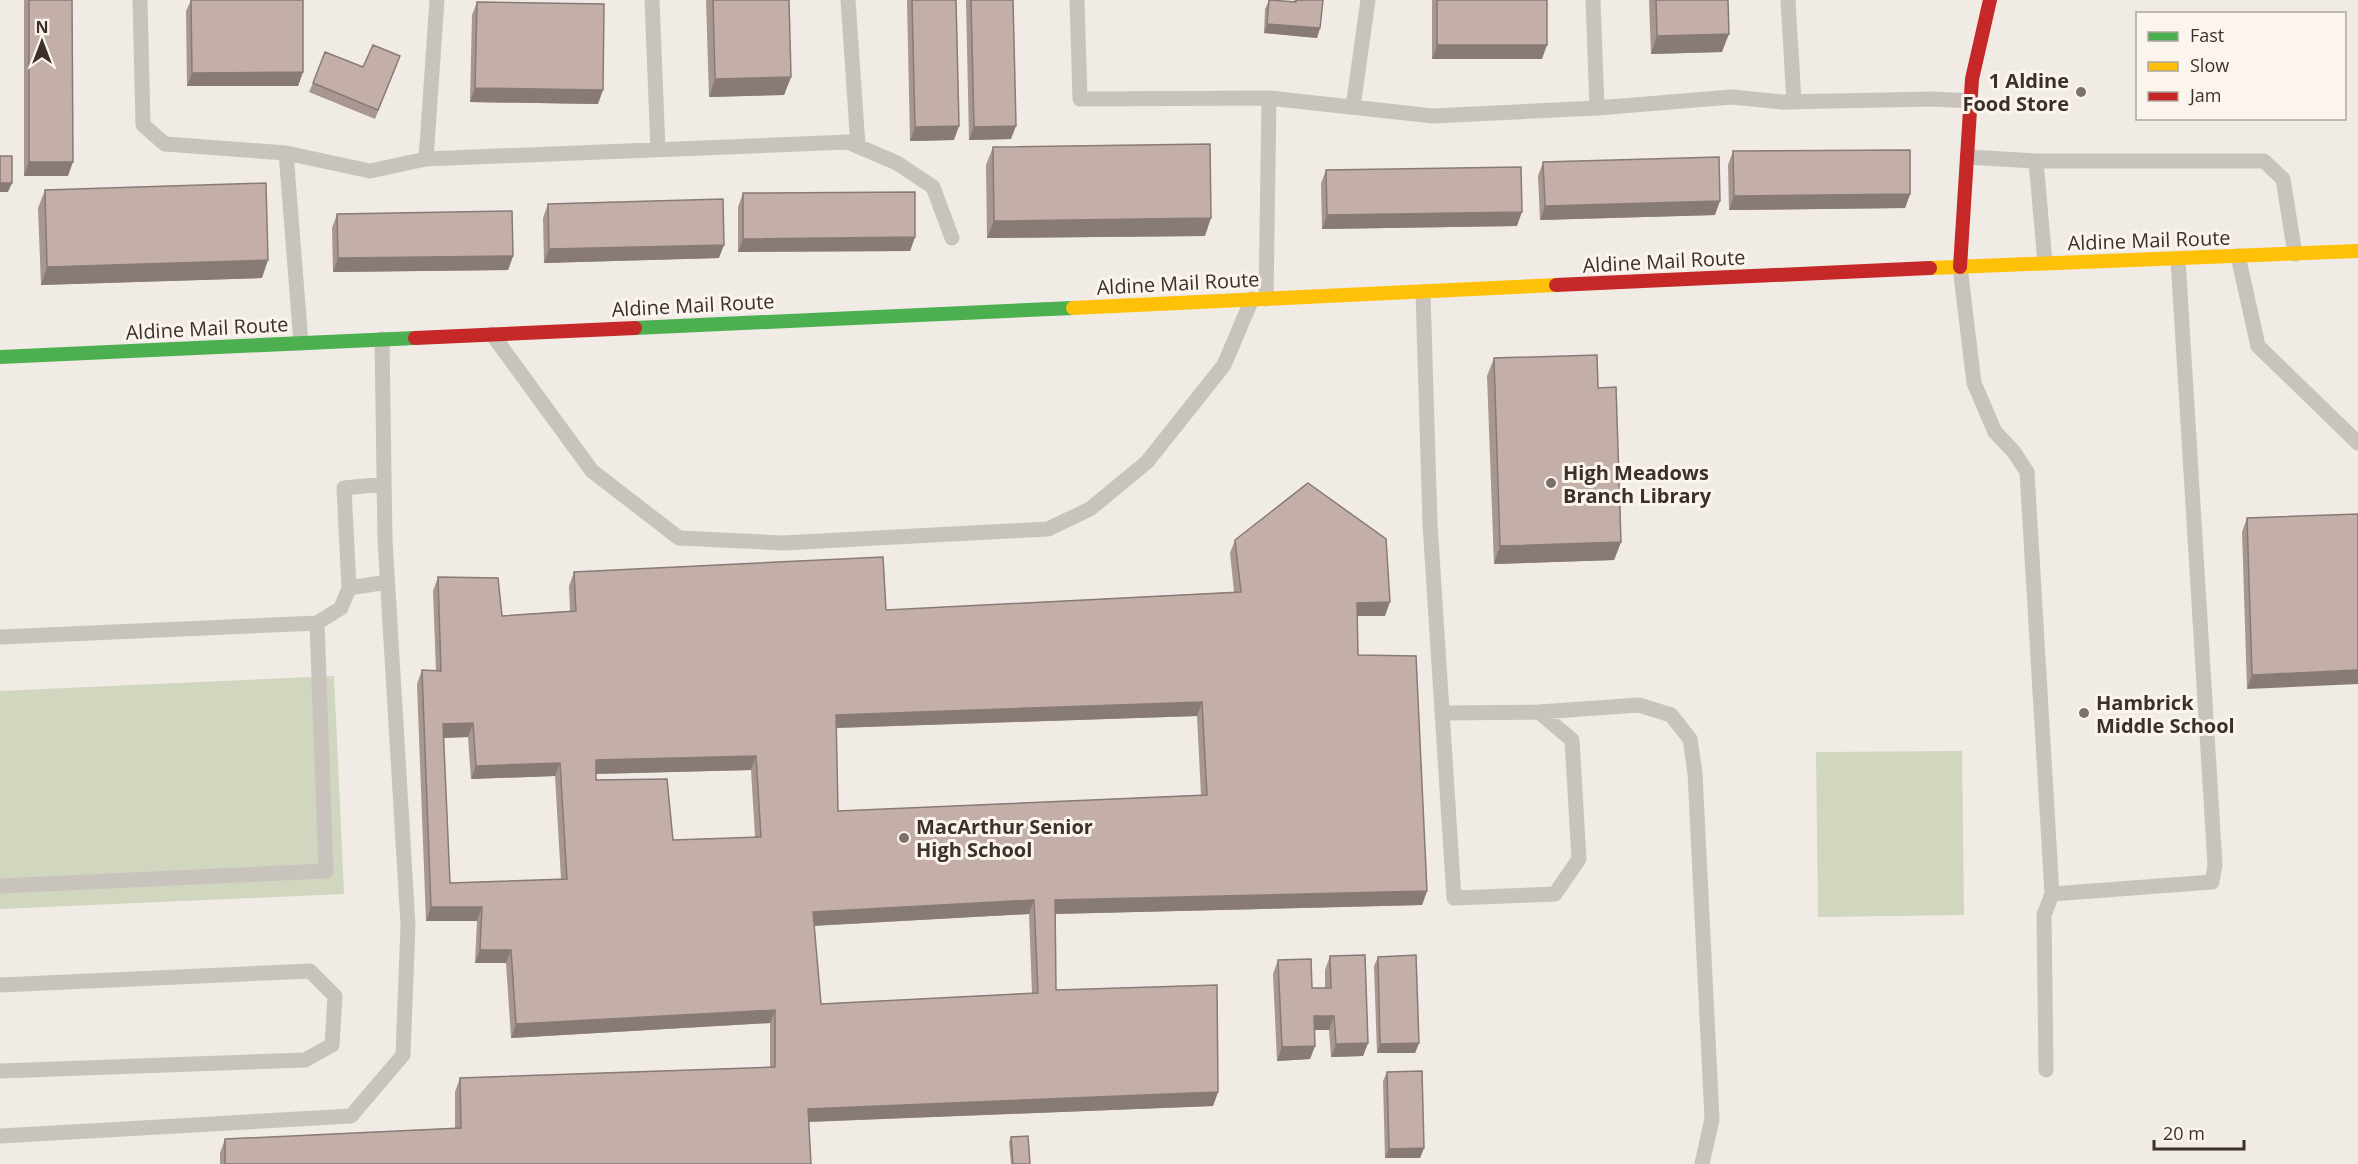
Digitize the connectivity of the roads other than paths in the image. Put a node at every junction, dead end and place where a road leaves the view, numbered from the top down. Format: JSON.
{"nodes":[{"id":1,"x":140,"y":0,"type":"edge"},
{"id":2,"x":437,"y":0,"type":"edge"},
{"id":3,"x":652,"y":0,"type":"edge"},
{"id":4,"x":848,"y":0,"type":"edge"},
{"id":5,"x":1077,"y":0,"type":"edge"},
{"id":6,"x":1368,"y":0,"type":"edge"},
{"id":7,"x":1593,"y":0,"type":"edge"},
{"id":8,"x":1788,"y":0,"type":"edge"},
{"id":9,"x":1990,"y":0,"type":"edge"},
{"id":10,"x":1269,"y":98,"type":"junction"},
{"id":11,"x":1971,"y":101,"type":"junction"},
{"id":12,"x":1794,"y":102,"type":"junction"},
{"id":13,"x":1353,"y":107,"type":"junction"},
{"id":14,"x":1597,"y":108,"type":"junction"},
{"id":15,"x":858,"y":146,"type":"junction"},
{"id":16,"x":658,"y":150,"type":"junction"},
{"id":17,"x":286,"y":153,"type":"junction"},
{"id":18,"x":1967,"y":157,"type":"junction"},
{"id":19,"x":426,"y":159,"type":"junction"},
{"id":20,"x":2036,"y":161,"type":"junction"},
{"id":21,"x":952,"y":238,"type":"dead end"},
{"id":22,"x":2358,"y":251,"type":"edge"},
{"id":23,"x":2295,"y":254,"type":"junction"},
{"id":24,"x":2238,"y":256,"type":"junction"},
{"id":25,"x":2178,"y":259,"type":"junction"},
{"id":26,"x":2044,"y":263,"type":"junction"},
{"id":27,"x":1960,"y":267,"type":"junction"},
{"id":28,"x":1424,"y":292,"type":"junction"},
{"id":29,"x":1259,"y":299,"type":"junction"},
{"id":30,"x":492,"y":334,"type":"junction"},
{"id":31,"x":382,"y":339,"type":"junction"},
{"id":32,"x":301,"y":343,"type":"junction"},
{"id":33,"x":0,"y":357,"type":"edge"},
{"id":34,"x":2358,"y":443,"type":"edge"},
{"id":35,"x":384,"y":484,"type":"junction"},
{"id":36,"x":387,"y":582,"type":"junction"},
{"id":37,"x":349,"y":588,"type":"junction"},
{"id":38,"x":317,"y":623,"type":"junction"},
{"id":39,"x":0,"y":637,"type":"edge"},
{"id":40,"x":1539,"y":712,"type":"junction"},
{"id":41,"x":1442,"y":713,"type":"junction"},
{"id":42,"x":0,"y":886,"type":"edge"},
{"id":43,"x":2052,"y":894,"type":"junction"},
{"id":44,"x":0,"y":985,"type":"edge"},
{"id":45,"x":2046,"y":1070,"type":"dead end"},
{"id":46,"x":0,"y":1071,"type":"edge"},
{"id":47,"x":0,"y":1136,"type":"edge"},
{"id":48,"x":1702,"y":1164,"type":"edge"}],
"edges":[{"from":1,"to":17,"type":"lane"},
{"from":2,"to":19,"type":"lane"},
{"from":3,"to":16,"type":"lane"},
{"from":4,"to":15,"type":"lane"},
{"from":5,"to":10,"type":"lane"},
{"from":6,"to":13,"type":"lane"},
{"from":7,"to":14,"type":"lane"},
{"from":8,"to":12,"type":"lane"},
{"from":9,"to":11,"type":"main road"},
{"from":10,"to":13,"type":"lane"},
{"from":10,"to":29,"type":"lane"},
{"from":11,"to":12,"type":"lane"},
{"from":11,"to":18,"type":"main road"},
{"from":12,"to":14,"type":"lane"},
{"from":13,"to":14,"type":"lane"},
{"from":15,"to":16,"type":"lane"},
{"from":15,"to":21,"type":"lane"},
{"from":16,"to":19,"type":"lane"},
{"from":17,"to":19,"type":"lane"},
{"from":17,"to":32,"type":"lane"},
{"from":18,"to":20,"type":"lane"},
{"from":18,"to":27,"type":"main road"},
{"from":20,"to":23,"type":"lane"},
{"from":20,"to":26,"type":"lane"},
{"from":22,"to":23,"type":"main road","name":"Aldine Mail Route"},
{"from":23,"to":24,"type":"main road","name":"Aldine Mail Route"},
{"from":24,"to":25,"type":"main road","name":"Aldine Mail Route"},
{"from":24,"to":34,"type":"lane"},
{"from":25,"to":26,"type":"main road","name":"Aldine Mail Route"},
{"from":25,"to":43,"type":"lane"},
{"from":26,"to":27,"type":"main road","name":"Aldine Mail Route"},
{"from":27,"to":28,"type":"main road","name":"Aldine Mail Route"},
{"from":27,"to":43,"type":"lane"},
{"from":28,"to":29,"type":"main road","name":"Aldine Mail Route"},
{"from":28,"to":41,"type":"lane"},
{"from":29,"to":30,"type":"main road","name":"Aldine Mail Route"},
{"from":29,"to":30,"type":"lane"},
{"from":30,"to":31,"type":"main road","name":"Aldine Mail Route"},
{"from":31,"to":32,"type":"main road","name":"Aldine Mail Route"},
{"from":31,"to":35,"type":"lane"},
{"from":32,"to":33,"type":"main road","name":"Aldine Mail Route"},
{"from":35,"to":36,"type":"lane"},
{"from":35,"to":37,"type":"lane"},
{"from":36,"to":37,"type":"lane"},
{"from":36,"to":47,"type":"lane"},
{"from":37,"to":38,"type":"lane"},
{"from":38,"to":39,"type":"lane"},
{"from":38,"to":42,"type":"lane"},
{"from":40,"to":41,"type":"lane"},
{"from":40,"to":41,"type":"lane"},
{"from":40,"to":48,"type":"lane"},
{"from":43,"to":45,"type":"lane"},
{"from":44,"to":46,"type":"lane"}]}
